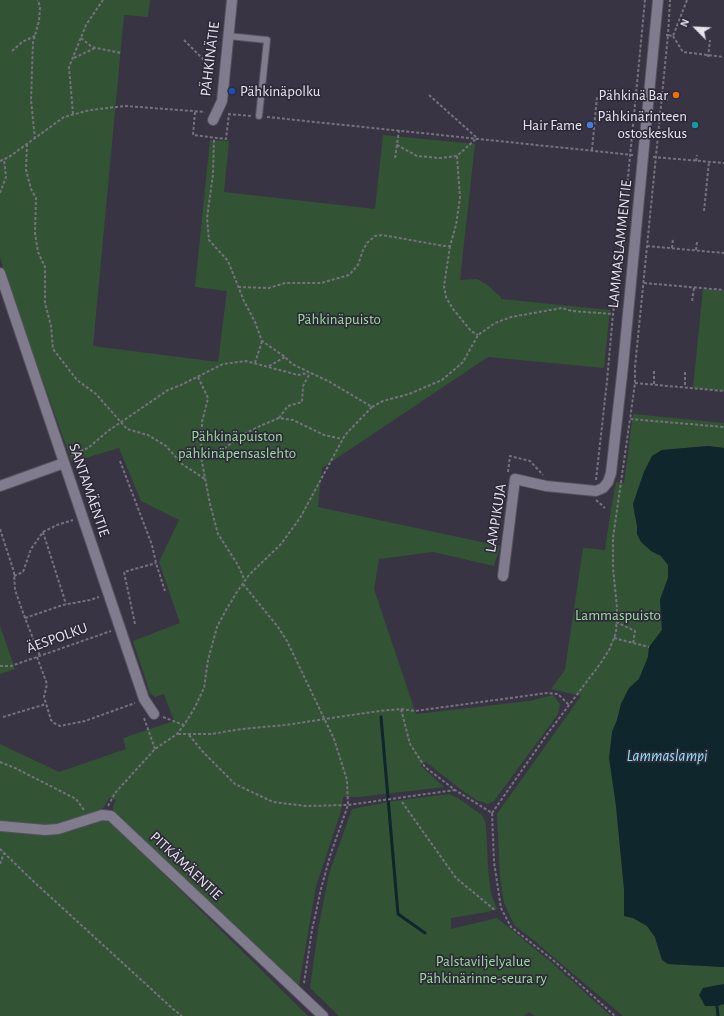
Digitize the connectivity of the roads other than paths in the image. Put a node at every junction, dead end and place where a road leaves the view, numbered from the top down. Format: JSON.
{"nodes":[{"id":1,"x":232,"y":0,"type":"edge"},
{"id":2,"x":658,"y":0,"type":"edge"},
{"id":3,"x":228,"y":36,"type":"junction"},
{"id":4,"x":259,"y":116,"type":"road end"},
{"id":5,"x":215,"y":117,"type":"road end"},
{"id":6,"x":0,"y":273,"type":"edge"},
{"id":7,"x":63,"y":461,"type":"junction"},
{"id":8,"x":0,"y":486,"type":"edge"},
{"id":9,"x":600,"y":489,"type":"joint"},
{"id":10,"x":503,"y":576,"type":"dead end"},
{"id":11,"x":154,"y":714,"type":"road end"},
{"id":12,"x":0,"y":826,"type":"edge"},
{"id":13,"x":323,"y":1016,"type":"edge"}],
"edges":[{"from":1,"to":3,"type":"street","name":"PÄHKINÄTIE"},
{"from":2,"to":9,"type":"street","name":"LAMMASLAMMENTIE"},
{"from":3,"to":4,"type":"lane"},
{"from":3,"to":5,"type":"street","name":"PÄHKINÄTIE"},
{"from":6,"to":7,"type":"street","name":"SANTAMÄENTIE"},
{"from":7,"to":8,"type":"street"},
{"from":7,"to":11,"type":"street","name":"SANTAMÄENTIE"},
{"from":9,"to":10,"type":"street","name":"LAMPIKUJA"},
{"from":12,"to":13,"type":"street","name":"PITKÄMÄENTIE"}]}
